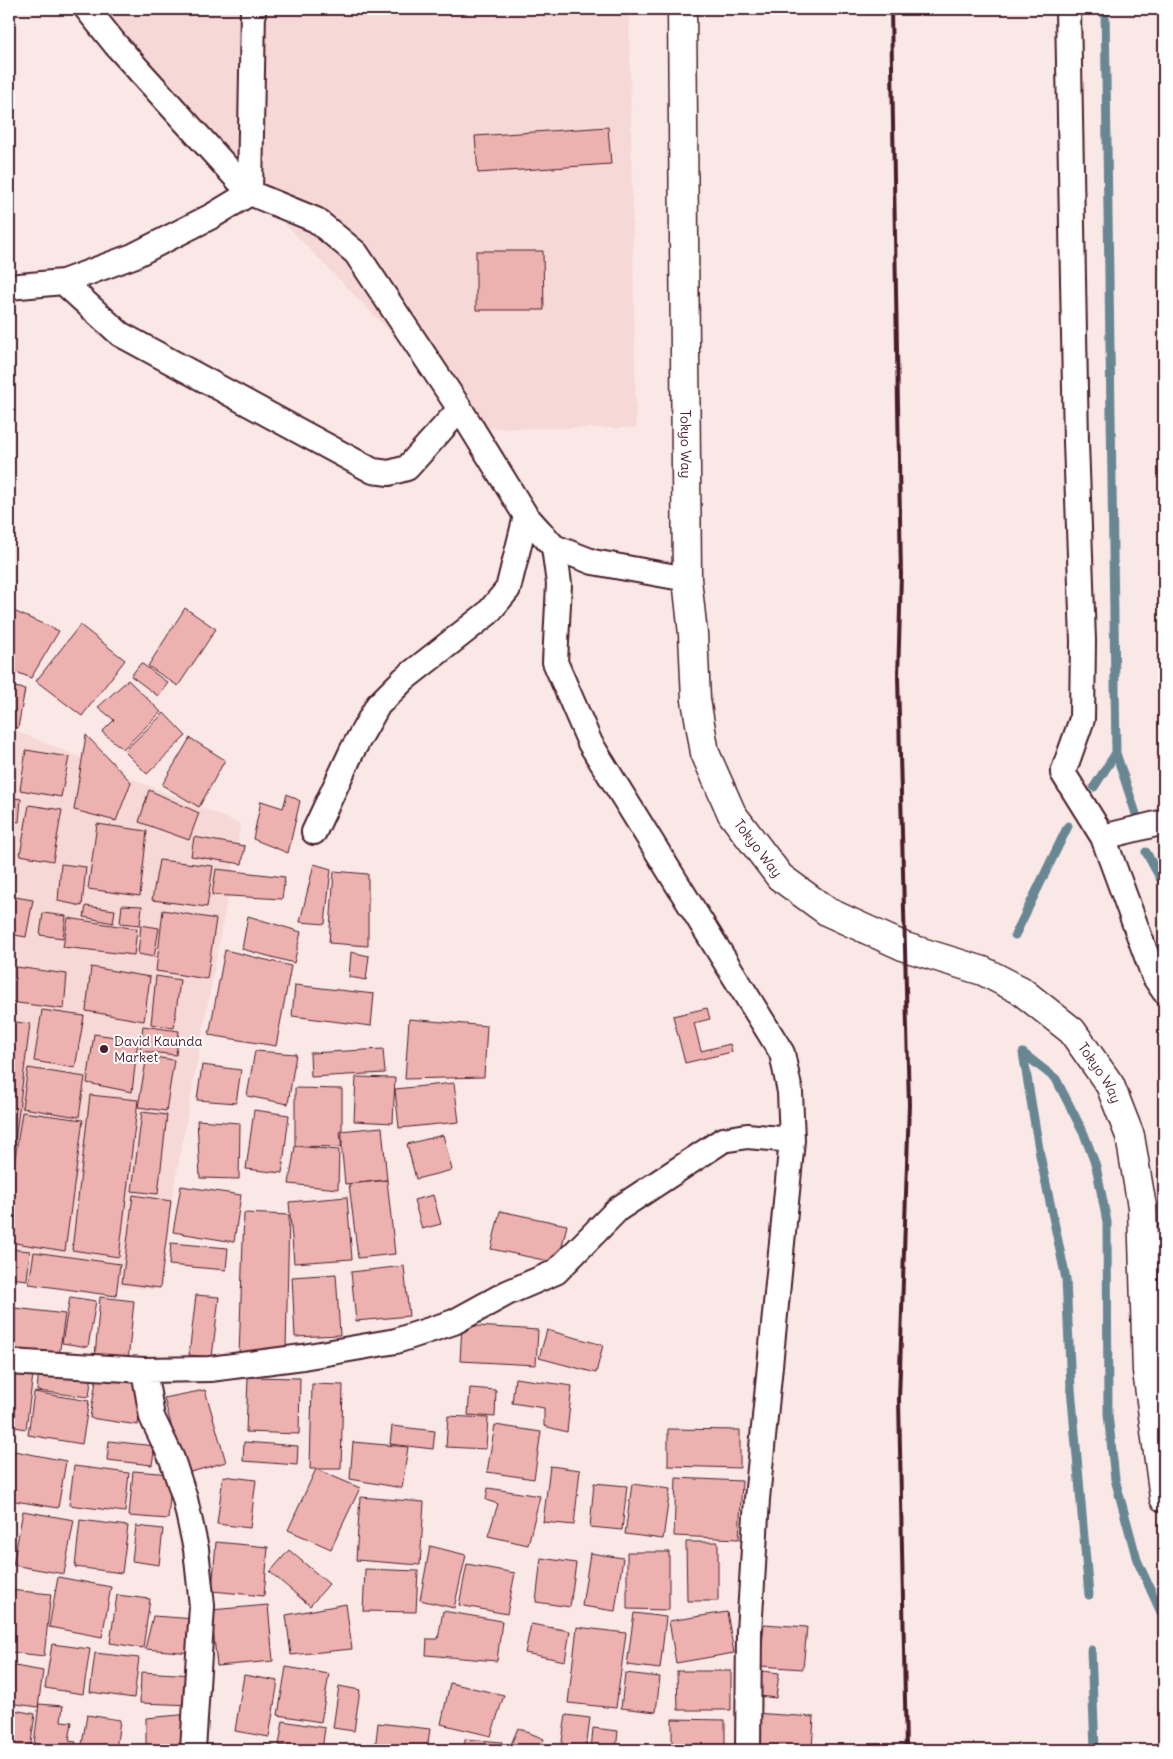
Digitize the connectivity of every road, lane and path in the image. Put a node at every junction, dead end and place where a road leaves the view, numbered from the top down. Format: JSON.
{"nodes":[{"id":1,"x":87,"y":9,"type":"edge"},
{"id":2,"x":253,"y":9,"type":"edge"},
{"id":3,"x":682,"y":9,"type":"edge"},
{"id":4,"x":1068,"y":9,"type":"edge"},
{"id":5,"x":250,"y":193,"type":"junction"},
{"id":6,"x":63,"y":282,"type":"junction"},
{"id":7,"x":9,"y":287,"type":"edge"},
{"id":8,"x":460,"y":409,"type":"junction"},
{"id":9,"x":526,"y":516,"type":"junction"},
{"id":10,"x":554,"y":547,"type":"junction"},
{"id":11,"x":687,"y":579,"type":"junction"},
{"id":12,"x":1164,"y":822,"type":"edge"},
{"id":13,"x":314,"y":832,"type":"dead end"},
{"id":14,"x":1103,"y":837,"type":"junction"},
{"id":15,"x":1164,"y":992,"type":"edge"},
{"id":16,"x":792,"y":1140,"type":"junction"},
{"id":17,"x":9,"y":1362,"type":"edge"},
{"id":18,"x":144,"y":1370,"type":"junction"},
{"id":19,"x":1164,"y":1498,"type":"edge"},
{"id":20,"x":193,"y":1750,"type":"edge"},
{"id":21,"x":748,"y":1750,"type":"edge"}],
"edges":[{"from":1,"to":5,"type":"street"},
{"from":2,"to":5,"type":"street"},
{"from":3,"to":11,"type":"main road","name":"Tokyo Way"},
{"from":4,"to":14,"type":"street"},
{"from":5,"to":6,"type":"street"},
{"from":5,"to":8,"type":"street"},
{"from":6,"to":7,"type":"street"},
{"from":6,"to":8,"type":"street"},
{"from":8,"to":9,"type":"street"},
{"from":9,"to":10,"type":"street"},
{"from":9,"to":13,"type":"street"},
{"from":10,"to":11,"type":"street"},
{"from":10,"to":16,"type":"street"},
{"from":11,"to":19,"type":"main road","name":"Tokyo Way"},
{"from":12,"to":14,"type":"street"},
{"from":14,"to":15,"type":"street"},
{"from":16,"to":18,"type":"street"},
{"from":16,"to":21,"type":"street"},
{"from":17,"to":18,"type":"street"},
{"from":18,"to":20,"type":"street"}]}
